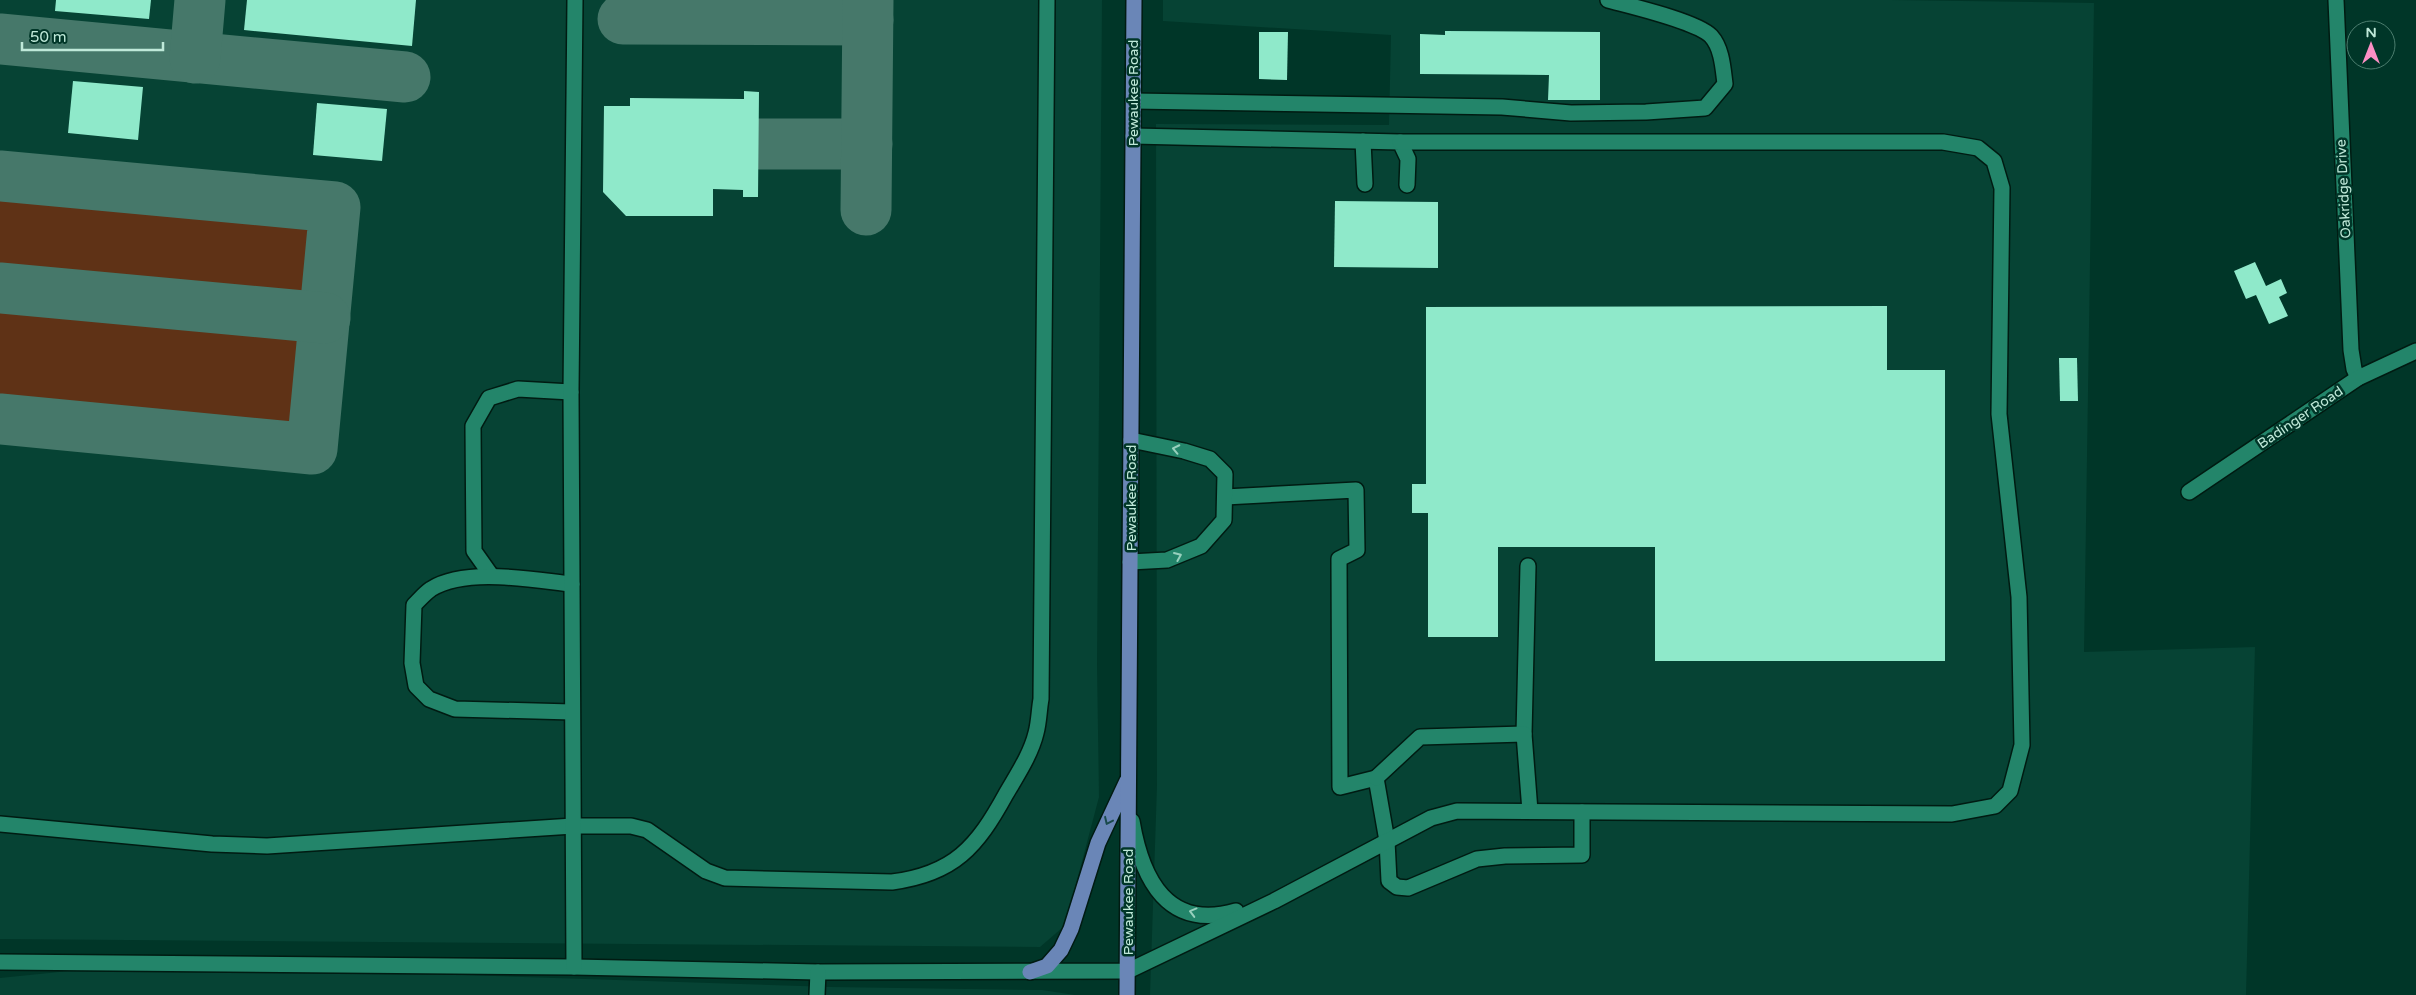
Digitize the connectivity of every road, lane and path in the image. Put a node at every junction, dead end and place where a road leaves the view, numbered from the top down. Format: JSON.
{"nodes":[{"id":1,"x":575,"y":0,"type":"edge"},
{"id":2,"x":1047,"y":0,"type":"edge"},
{"id":3,"x":1134,"y":0,"type":"edge"},
{"id":4,"x":1608,"y":0,"type":"edge"},
{"id":5,"x":2336,"y":0,"type":"edge"},
{"id":6,"x":1133,"y":101,"type":"junction"},
{"id":7,"x":1133,"y":136,"type":"junction"},
{"id":8,"x":1363,"y":141,"type":"junction"},
{"id":9,"x":1400,"y":142,"type":"junction"},
{"id":10,"x":1364,"y":184,"type":"dead end"},
{"id":11,"x":1407,"y":185,"type":"dead end"},
{"id":12,"x":2416,"y":350,"type":"edge"},
{"id":13,"x":2358,"y":378,"type":"junction"},
{"id":14,"x":570,"y":392,"type":"junction"},
{"id":15,"x":1131,"y":440,"type":"junction"},
{"id":16,"x":2189,"y":492,"type":"dead end"},
{"id":17,"x":1225,"y":497,"type":"junction"},
{"id":18,"x":1130,"y":562,"type":"junction"},
{"id":19,"x":1528,"y":566,"type":"dead end"},
{"id":20,"x":491,"y":575,"type":"junction"},
{"id":21,"x":572,"y":584,"type":"junction"},
{"id":22,"x":572,"y":712,"type":"junction"},
{"id":23,"x":1524,"y":734,"type":"junction"},
{"id":24,"x":1129,"y":777,"type":"junction"},
{"id":25,"x":1376,"y":778,"type":"junction"},
{"id":26,"x":1129,"y":802,"type":"junction"},
{"id":27,"x":1530,"y":811,"type":"junction"},
{"id":28,"x":1582,"y":812,"type":"junction"},
{"id":29,"x":0,"y":824,"type":"edge"},
{"id":30,"x":573,"y":826,"type":"junction"},
{"id":31,"x":1387,"y":841,"type":"junction"},
{"id":32,"x":1274,"y":901,"type":"junction"},
{"id":33,"x":0,"y":962,"type":"edge"},
{"id":34,"x":574,"y":967,"type":"junction"},
{"id":35,"x":1128,"y":971,"type":"junction"},
{"id":36,"x":818,"y":972,"type":"junction"},
{"id":37,"x":1030,"y":972,"type":"junction"},
{"id":38,"x":817,"y":995,"type":"edge"},
{"id":39,"x":1127,"y":995,"type":"edge"}],
"edges":[{"from":1,"to":14,"type":"street"},
{"from":2,"to":30,"type":"street"},
{"from":3,"to":6,"type":"main road","name":"Pewaukee Road"},
{"from":4,"to":6,"type":"street"},
{"from":5,"to":13,"type":"street","name":"Oakridge Drive"},
{"from":6,"to":7,"type":"main road","name":"Pewaukee Road"},
{"from":7,"to":8,"type":"street"},
{"from":7,"to":15,"type":"main road","name":"Pewaukee Road"},
{"from":8,"to":9,"type":"street"},
{"from":8,"to":10,"type":"street"},
{"from":9,"to":11,"type":"street"},
{"from":9,"to":28,"type":"street"},
{"from":12,"to":13,"type":"street","name":"Badinger Road"},
{"from":13,"to":16,"type":"street","name":"Badinger Road"},
{"from":14,"to":20,"type":"street"},
{"from":14,"to":21,"type":"street"},
{"from":17,"to":15,"type":"street","one_way":true},
{"from":15,"to":18,"type":"main road","name":"Pewaukee Road"},
{"from":18,"to":17,"type":"street","one_way":true},
{"from":17,"to":25,"type":"street"},
{"from":18,"to":24,"type":"main road","name":"Pewaukee Road"},
{"from":19,"to":23,"type":"street"},
{"from":20,"to":21,"type":"street"},
{"from":20,"to":22,"type":"street"},
{"from":21,"to":22,"type":"street"},
{"from":22,"to":30,"type":"street"},
{"from":23,"to":25,"type":"street"},
{"from":23,"to":27,"type":"street"},
{"from":24,"to":26,"type":"main road","name":"Pewaukee Road"},
{"from":24,"to":37,"type":"main road","one_way":true},
{"from":25,"to":31,"type":"street"},
{"from":32,"to":26,"type":"street","one_way":true},
{"from":26,"to":35,"type":"main road","name":"Pewaukee Road"},
{"from":27,"to":28,"type":"street"},
{"from":27,"to":31,"type":"street"},
{"from":28,"to":31,"type":"street"},
{"from":29,"to":30,"type":"street"},
{"from":30,"to":34,"type":"street"},
{"from":31,"to":32,"type":"street"},
{"from":32,"to":35,"type":"street"},
{"from":33,"to":34,"type":"street"},
{"from":34,"to":36,"type":"street"},
{"from":35,"to":37,"type":"street"},
{"from":35,"to":39,"type":"main road","name":"Pewaukee Road"},
{"from":36,"to":37,"type":"street"},
{"from":36,"to":38,"type":"street"}]}
